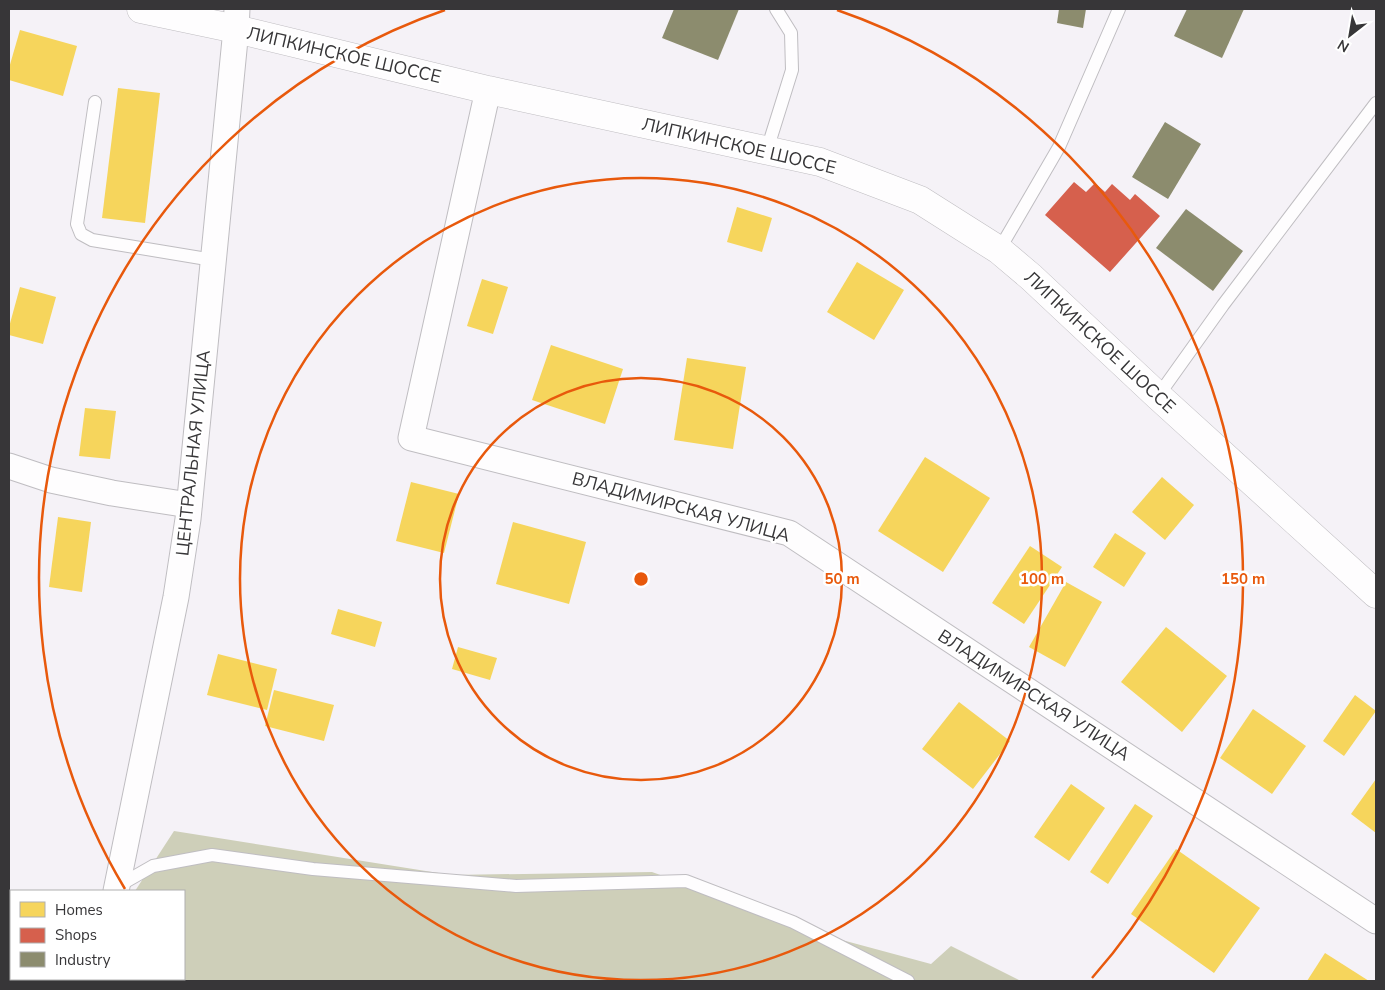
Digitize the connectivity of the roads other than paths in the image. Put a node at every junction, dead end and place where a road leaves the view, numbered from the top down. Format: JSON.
{"nodes":[{"id":1,"x":140,"y":9,"type":"edge"},
{"id":2,"x":776,"y":9,"type":"edge"},
{"id":3,"x":1119,"y":9,"type":"edge"},
{"id":4,"x":237,"y":19,"type":"edge"},
{"id":5,"x":488,"y":90,"type":"junction"},
{"id":6,"x":94,"y":102,"type":"dead end"},
{"id":7,"x":1376,"y":103,"type":"edge"},
{"id":8,"x":767,"y":150,"type":"junction"},
{"id":9,"x":999,"y":250,"type":"junction"},
{"id":10,"x":214,"y":260,"type":"junction"},
{"id":11,"x":1158,"y":396,"type":"junction"},
{"id":12,"x":9,"y":466,"type":"edge"},
{"id":13,"x":190,"y":505,"type":"junction"},
{"id":14,"x":1376,"y":594,"type":"edge"},
{"id":15,"x":117,"y":889,"type":"edge"},
{"id":16,"x":1376,"y":921,"type":"edge"},
{"id":17,"x":908,"y":981,"type":"edge"}],
"edges":[{"from":1,"to":4,"type":"street","name":"ЛИПКИНСКОЕ ШОССЕ"},
{"from":2,"to":8,"type":"lane"},
{"from":3,"to":9,"type":"lane"},
{"from":4,"to":5,"type":"street","name":"ЛИПКИНСКОЕ ШОССЕ"},
{"from":4,"to":10,"type":"street","name":"ЦЕНТРАЛЬНАЯ УЛИЦА"},
{"from":5,"to":8,"type":"street","name":"ЛИПКИНСКОЕ ШОССЕ"},
{"from":5,"to":16,"type":"street","name":"ВЛАДИМИРСКАЯ УЛИЦА"},
{"from":6,"to":10,"type":"lane"},
{"from":7,"to":11,"type":"lane"},
{"from":8,"to":9,"type":"street","name":"ЛИПКИНСКОЕ ШОССЕ"},
{"from":9,"to":11,"type":"street","name":"ЛИПКИНСКОЕ ШОССЕ"},
{"from":10,"to":13,"type":"street","name":"ЦЕНТРАЛЬНАЯ УЛИЦА"},
{"from":11,"to":14,"type":"street","name":"ЛИПКИНСКОЕ ШОССЕ"},
{"from":12,"to":13,"type":"street"},
{"from":13,"to":15,"type":"street","name":"ЦЕНТРАЛЬНАЯ УЛИЦА"},
{"from":15,"to":17,"type":"lane"}]}
